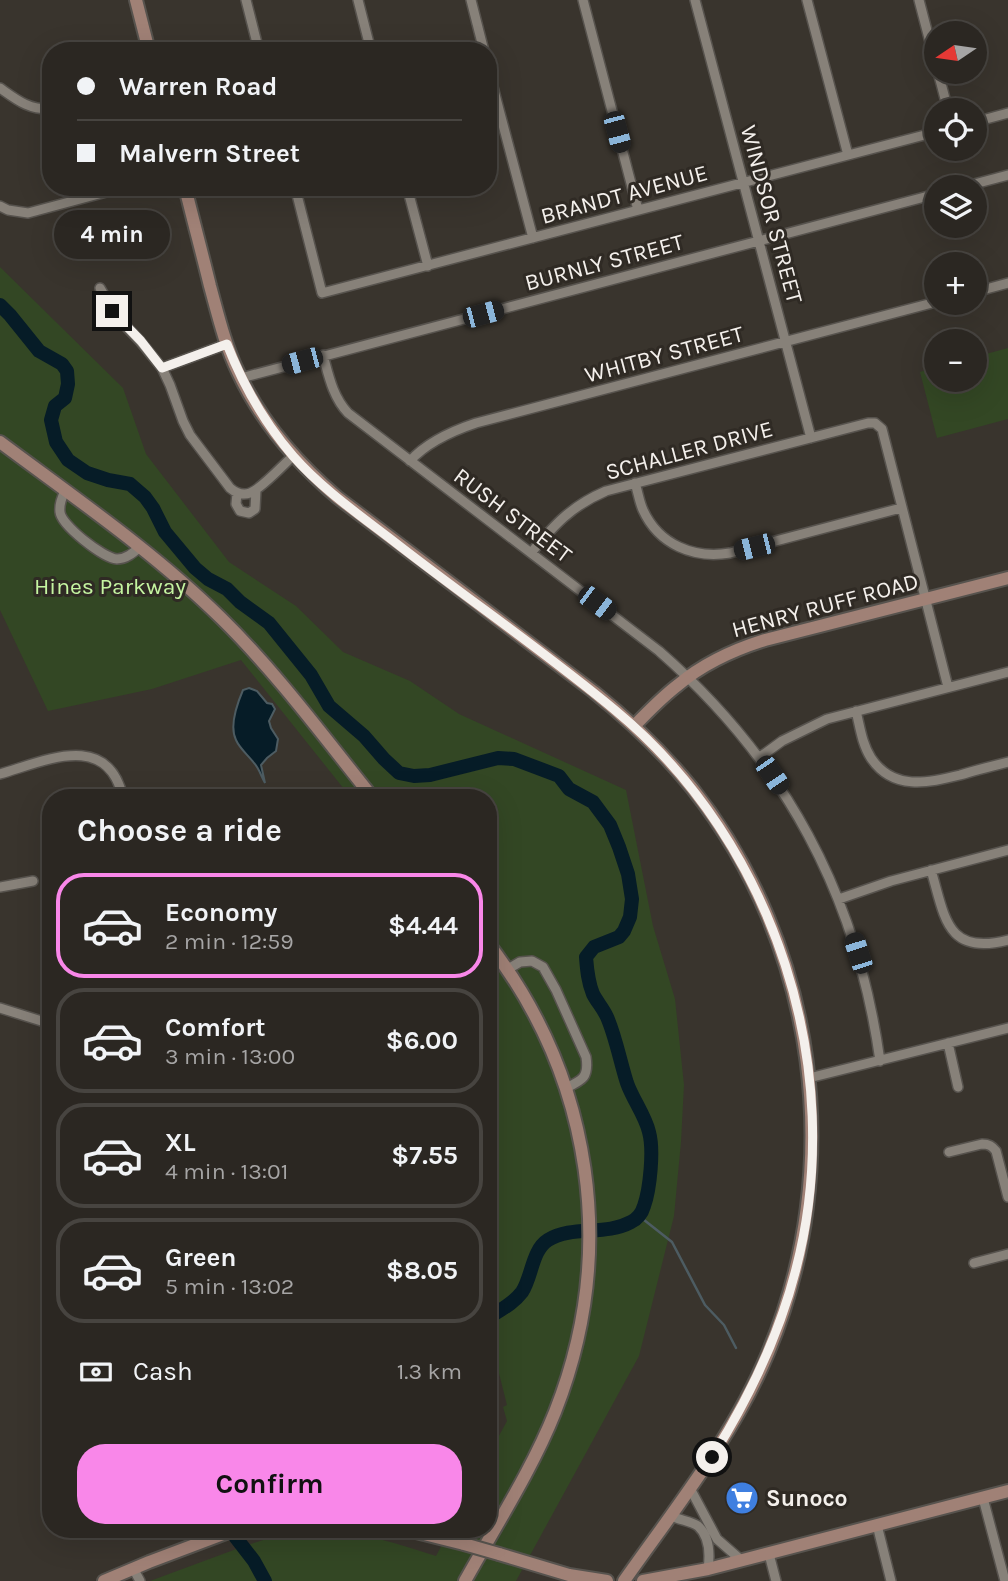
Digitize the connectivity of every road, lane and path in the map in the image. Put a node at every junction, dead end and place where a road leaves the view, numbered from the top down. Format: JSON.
{"nodes":[{"id":1,"x":136,"y":0,"type":"edge"},
{"id":2,"x":246,"y":0,"type":"edge"},
{"id":3,"x":358,"y":0,"type":"edge"},
{"id":4,"x":471,"y":0,"type":"edge"},
{"id":5,"x":583,"y":0,"type":"edge"},
{"id":6,"x":695,"y":0,"type":"edge"},
{"id":7,"x":807,"y":0,"type":"edge"},
{"id":8,"x":919,"y":0,"type":"edge"},
{"id":9,"x":924,"y":21,"type":"edge"},
{"id":10,"x":147,"y":42,"type":"edge"},
{"id":11,"x":257,"y":42,"type":"edge"},
{"id":12,"x":369,"y":42,"type":"edge"},
{"id":13,"x":482,"y":42,"type":"edge"},
{"id":14,"x":0,"y":88,"type":"edge"},
{"id":15,"x":497,"y":102,"type":"edge"},
{"id":16,"x":42,"y":109,"type":"edge"},
{"id":17,"x":1008,"y":113,"type":"edge"},
{"id":18,"x":987,"y":119,"type":"edge"},
{"id":19,"x":924,"y":135,"type":"edge"},
{"id":20,"x":848,"y":155,"type":"junction"},
{"id":21,"x":1008,"y":175,"type":"edge"},
{"id":22,"x":987,"y":181,"type":"edge"},
{"id":23,"x":743,"y":183,"type":"junction"},
{"id":24,"x":91,"y":196,"type":"edge"},
{"id":25,"x":187,"y":196,"type":"edge"},
{"id":26,"x":297,"y":196,"type":"edge"},
{"id":27,"x":409,"y":196,"type":"edge"},
{"id":28,"x":924,"y":197,"type":"edge"},
{"id":29,"x":0,"y":206,"type":"edge"},
{"id":30,"x":638,"y":210,"type":"junction"},
{"id":31,"x":533,"y":238,"type":"junction"},
{"id":32,"x":759,"y":242,"type":"junction"},
{"id":33,"x":428,"y":266,"type":"junction"},
{"id":34,"x":1008,"y":283,"type":"edge"},
{"id":35,"x":100,"y":288,"type":"dead end"},
{"id":36,"x":987,"y":289,"type":"edge"},
{"id":37,"x":924,"y":305,"type":"edge"},
{"id":38,"x":786,"y":342,"type":"junction"},
{"id":39,"x":227,"y":344,"type":"junction"},
{"id":40,"x":323,"y":355,"type":"junction"},
{"id":41,"x":162,"y":368,"type":"junction"},
{"id":42,"x":241,"y":378,"type":"junction"},
{"id":43,"x":811,"y":438,"type":"junction"},
{"id":44,"x":0,"y":442,"type":"edge"},
{"id":45,"x":293,"y":456,"type":"junction"},
{"id":46,"x":410,"y":461,"type":"junction"},
{"id":47,"x":635,"y":483,"type":"junction"},
{"id":48,"x":256,"y":490,"type":"junction"},
{"id":49,"x":65,"y":491,"type":"junction"},
{"id":50,"x":237,"y":493,"type":"junction"},
{"id":51,"x":901,"y":509,"type":"junction"},
{"id":52,"x":140,"y":547,"type":"junction"},
{"id":53,"x":531,"y":553,"type":"junction"},
{"id":54,"x":1008,"y":578,"type":"edge"},
{"id":55,"x":925,"y":600,"type":"junction"},
{"id":56,"x":1008,"y":672,"type":"edge"},
{"id":57,"x":688,"y":677,"type":"junction"},
{"id":58,"x":948,"y":687,"type":"junction"},
{"id":59,"x":856,"y":711,"type":"junction"},
{"id":60,"x":634,"y":726,"type":"junction"},
{"id":61,"x":760,"y":757,"type":"junction"},
{"id":62,"x":1008,"y":762,"type":"edge"},
{"id":63,"x":0,"y":774,"type":"edge"},
{"id":64,"x":120,"y":789,"type":"edge"},
{"id":65,"x":366,"y":789,"type":"edge"},
{"id":66,"x":1008,"y":850,"type":"edge"},
{"id":67,"x":931,"y":870,"type":"junction"},
{"id":68,"x":33,"y":881,"type":"dead end"},
{"id":69,"x":0,"y":887,"type":"edge"},
{"id":70,"x":838,"y":899,"type":"junction"},
{"id":71,"x":1008,"y":940,"type":"edge"},
{"id":72,"x":497,"y":955,"type":"edge"},
{"id":73,"x":508,"y":969,"type":"junction"},
{"id":74,"x":0,"y":1008,"type":"edge"},
{"id":75,"x":42,"y":1021,"type":"edge"},
{"id":76,"x":1008,"y":1028,"type":"edge"},
{"id":77,"x":948,"y":1044,"type":"junction"},
{"id":78,"x":880,"y":1061,"type":"junction"},
{"id":79,"x":809,"y":1078,"type":"junction"},
{"id":80,"x":958,"y":1087,"type":"dead end"},
{"id":81,"x":566,"y":1088,"type":"junction"},
{"id":82,"x":949,"y":1152,"type":"dead end"},
{"id":83,"x":1008,"y":1197,"type":"edge"},
{"id":84,"x":1008,"y":1254,"type":"edge"},
{"id":85,"x":974,"y":1263,"type":"dead end"},
{"id":86,"x":691,"y":1490,"type":"junction"},
{"id":87,"x":1008,"y":1491,"type":"edge"},
{"id":88,"x":984,"y":1498,"type":"junction"},
{"id":89,"x":671,"y":1516,"type":"junction"},
{"id":90,"x":497,"y":1523,"type":"edge"},
{"id":91,"x":877,"y":1525,"type":"junction"},
{"id":92,"x":211,"y":1538,"type":"edge"},
{"id":93,"x":438,"y":1538,"type":"edge"},
{"id":94,"x":489,"y":1538,"type":"edge"},
{"id":95,"x":769,"y":1554,"type":"junction"},
{"id":96,"x":741,"y":1560,"type":"junction"},
{"id":97,"x":133,"y":1568,"type":"junction"},
{"id":98,"x":708,"y":1569,"type":"junction"},
{"id":99,"x":659,"y":1580,"type":"edge"},
{"id":100,"x":104,"y":1581,"type":"edge"},
{"id":101,"x":140,"y":1581,"type":"edge"},
{"id":102,"x":465,"y":1581,"type":"edge"},
{"id":103,"x":607,"y":1581,"type":"edge"},
{"id":104,"x":624,"y":1581,"type":"edge"},
{"id":105,"x":643,"y":1581,"type":"edge"},
{"id":106,"x":776,"y":1581,"type":"edge"},
{"id":107,"x":891,"y":1581,"type":"edge"},
{"id":108,"x":1005,"y":1581,"type":"edge"}],
"edges":[{"from":1,"to":10,"type":"main road"},
{"from":2,"to":11,"type":"street"},
{"from":3,"to":12,"type":"street"},
{"from":4,"to":13,"type":"street"},
{"from":5,"to":30,"type":"street"},
{"from":6,"to":23,"type":"street","name":"WINDSOR STREET"},
{"from":7,"to":20,"type":"street"},
{"from":8,"to":9,"type":"street"},
{"from":14,"to":16,"type":"street"},
{"from":15,"to":31,"type":"street"},
{"from":17,"to":18,"type":"street"},
{"from":19,"to":20,"type":"street","name":"BRANDT AVENUE"},
{"from":20,"to":23,"type":"street","name":"BRANDT AVENUE"},
{"from":21,"to":22,"type":"street"},
{"from":23,"to":30,"type":"street","name":"BRANDT AVENUE"},
{"from":23,"to":32,"type":"street","name":"WINDSOR STREET"},
{"from":24,"to":29,"type":"street"},
{"from":25,"to":39,"type":"main road"},
{"from":26,"to":33,"type":"street","name":"BRANDT AVENUE"},
{"from":27,"to":33,"type":"street"},
{"from":28,"to":32,"type":"street","name":"BURNLY STREET"},
{"from":30,"to":31,"type":"street","name":"BRANDT AVENUE"},
{"from":31,"to":33,"type":"street","name":"BRANDT AVENUE"},
{"from":32,"to":38,"type":"street","name":"WINDSOR STREET"},
{"from":32,"to":40,"type":"street","name":"BURNLY STREET"},
{"from":34,"to":36,"type":"street"},
{"from":35,"to":41,"type":"street"},
{"from":37,"to":38,"type":"street","name":"WHITBY STREET"},
{"from":38,"to":43,"type":"street","name":"WINDSOR STREET"},
{"from":38,"to":46,"type":"street","name":"WHITBY STREET"},
{"from":39,"to":41,"type":"street"},
{"from":39,"to":42,"type":"main road"},
{"from":40,"to":42,"type":"street","name":"BURNLY STREET"},
{"from":40,"to":46,"type":"street","name":"RUSH STREET"},
{"from":41,"to":50,"type":"street"},
{"from":42,"to":45,"type":"main road"},
{"from":43,"to":47,"type":"street","name":"SCHALLER DRIVE"},
{"from":43,"to":51,"type":"street","name":"SCHALLER DRIVE"},
{"from":44,"to":49,"type":"main road"},
{"from":45,"to":48,"type":"street"},
{"from":45,"to":60,"type":"main road"},
{"from":46,"to":53,"type":"street","name":"RUSH STREET"},
{"from":47,"to":51,"type":"street"},
{"from":47,"to":53,"type":"street","name":"SCHALLER DRIVE"},
{"from":48,"to":50,"type":"street"},
{"from":48,"to":50,"type":"street"},
{"from":49,"to":52,"type":"main road"},
{"from":49,"to":52,"type":"street"},
{"from":51,"to":55,"type":"street"},
{"from":52,"to":65,"type":"main road"},
{"from":53,"to":57,"type":"street","name":"RUSH STREET"},
{"from":54,"to":55,"type":"main road","name":"HENRY RUFF ROAD"},
{"from":55,"to":57,"type":"main road","name":"HENRY RUFF ROAD"},
{"from":55,"to":58,"type":"street"},
{"from":56,"to":58,"type":"street"},
{"from":57,"to":60,"type":"main road","name":"HENRY RUFF ROAD"},
{"from":57,"to":61,"type":"street","name":"RUSH STREET"},
{"from":58,"to":59,"type":"street"},
{"from":59,"to":61,"type":"street"},
{"from":59,"to":62,"type":"street"},
{"from":60,"to":79,"type":"main road"},
{"from":61,"to":70,"type":"street","name":"RUSH STREET"},
{"from":63,"to":64,"type":"street"},
{"from":66,"to":67,"type":"street"},
{"from":67,"to":70,"type":"street"},
{"from":67,"to":71,"type":"street"},
{"from":68,"to":69,"type":"street"},
{"from":70,"to":78,"type":"street","name":"RUSH STREET"},
{"from":72,"to":73,"type":"main road"},
{"from":73,"to":81,"type":"main road"},
{"from":73,"to":81,"type":"street"},
{"from":74,"to":75,"type":"street"},
{"from":76,"to":77,"type":"street"},
{"from":77,"to":78,"type":"street"},
{"from":77,"to":80,"type":"street"},
{"from":78,"to":79,"type":"street"},
{"from":79,"to":86,"type":"main road"},
{"from":81,"to":90,"type":"main road"},
{"from":82,"to":83,"type":"street"},
{"from":84,"to":85,"type":"street"},
{"from":86,"to":89,"type":"main road"},
{"from":86,"to":96,"type":"street"},
{"from":87,"to":88,"type":"main road"},
{"from":88,"to":91,"type":"main road"},
{"from":88,"to":108,"type":"street"},
{"from":89,"to":98,"type":"street"},
{"from":89,"to":104,"type":"main road"},
{"from":91,"to":95,"type":"main road"},
{"from":91,"to":107,"type":"street"},
{"from":92,"to":97,"type":"main road"},
{"from":93,"to":103,"type":"main road","bridge":true},
{"from":94,"to":102,"type":"main road"},
{"from":95,"to":96,"type":"main road"},
{"from":95,"to":106,"type":"street"},
{"from":96,"to":98,"type":"main road"},
{"from":97,"to":100,"type":"main road"},
{"from":97,"to":101,"type":"street"},
{"from":98,"to":99,"type":"main road"},
{"from":99,"to":105,"type":"main road"}]}
